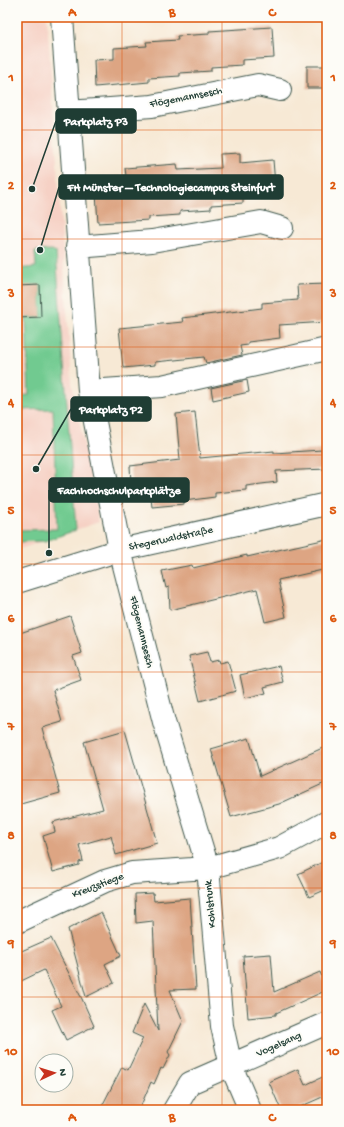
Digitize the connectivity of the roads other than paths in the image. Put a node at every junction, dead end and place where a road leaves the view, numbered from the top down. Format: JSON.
{"nodes":[{"id":1,"x":62,"y":17,"type":"edge"},
{"id":2,"x":280,"y":90,"type":"dead end"},
{"id":3,"x":68,"y":112,"type":"junction"},
{"id":4,"x":282,"y":228,"type":"dead end"},
{"id":5,"x":77,"y":247,"type":"junction"},
{"id":6,"x":327,"y":349,"type":"edge"},
{"id":7,"x":89,"y":391,"type":"junction"},
{"id":8,"x":327,"y":504,"type":"edge"},
{"id":9,"x":120,"y":550,"type":"junction"},
{"id":10,"x":17,"y":582,"type":"edge"},
{"id":11,"x":327,"y":822,"type":"edge"},
{"id":12,"x":208,"y":868,"type":"junction"},
{"id":13,"x":17,"y":922,"type":"edge"},
{"id":14,"x":327,"y":1023,"type":"edge"},
{"id":15,"x":231,"y":1066,"type":"junction"},
{"id":16,"x":174,"y":1110,"type":"edge"},
{"id":17,"x":250,"y":1110,"type":"edge"}],
"edges":[{"from":1,"to":3,"type":"street","name":"Flögemannsesch"},
{"from":2,"to":3,"type":"street","name":"Flögemannsesch"},
{"from":3,"to":5,"type":"street","name":"Flögemannsesch"},
{"from":4,"to":5,"type":"street"},
{"from":5,"to":7,"type":"street","name":"Flögemannsesch"},
{"from":6,"to":7,"type":"street"},
{"from":7,"to":9,"type":"street","name":"Flögemannsesch"},
{"from":8,"to":9,"type":"street","name":"Stegerwaldstraße"},
{"from":9,"to":10,"type":"street","name":"Stegerwaldstraße"},
{"from":9,"to":12,"type":"street","name":"Flögemannsesch"},
{"from":11,"to":12,"type":"street","name":"Kohlstrunk"},
{"from":12,"to":13,"type":"street","name":"Kreuzstiege"},
{"from":12,"to":15,"type":"street","name":"Kohlstrunk"},
{"from":14,"to":15,"type":"street","name":"Vogelsang"},
{"from":15,"to":16,"type":"street","name":"Vogelsang"},
{"from":15,"to":17,"type":"street","name":"Kohlstrunk"}]}
